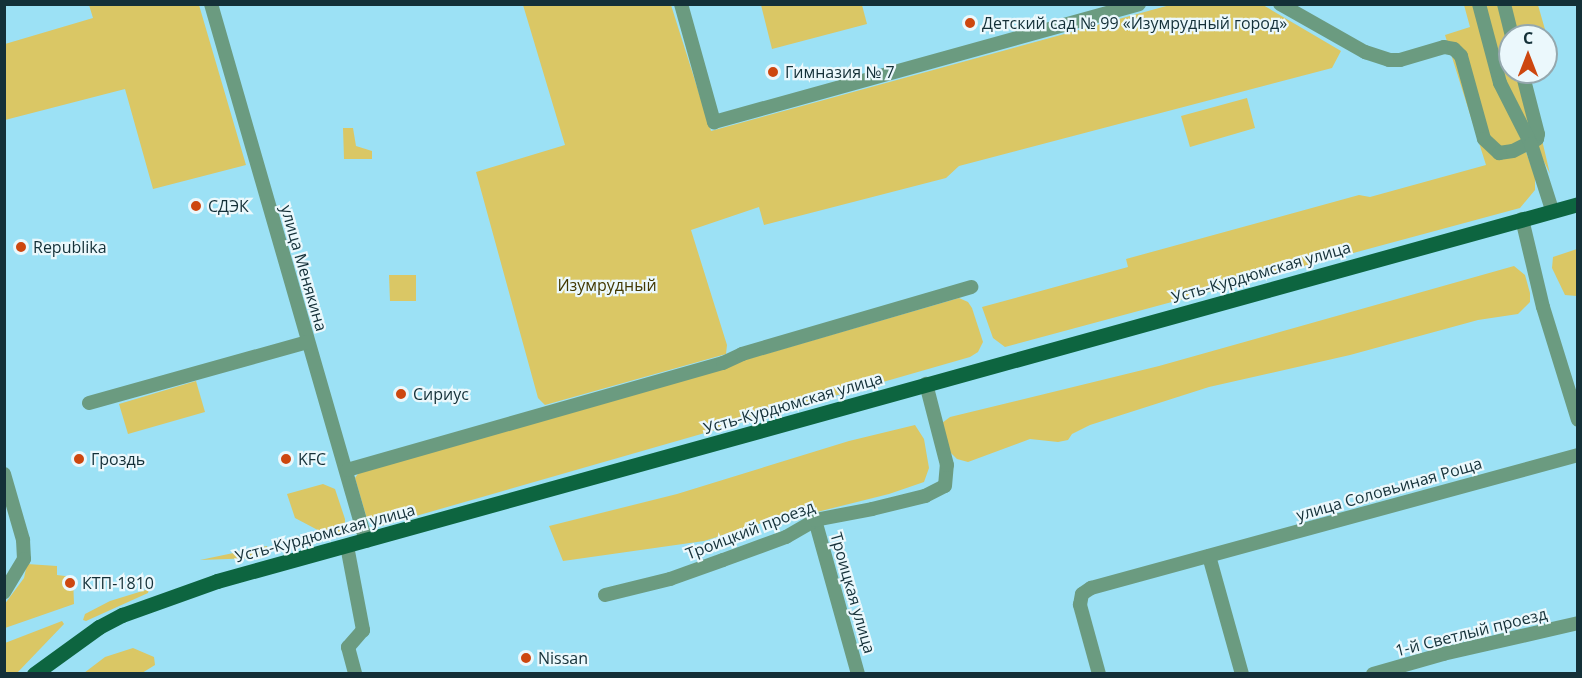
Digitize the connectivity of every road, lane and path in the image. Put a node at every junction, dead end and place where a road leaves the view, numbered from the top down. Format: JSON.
{"nodes":[{"id":1,"x":211,"y":4,"type":"edge"},
{"id":2,"x":681,"y":4,"type":"edge"},
{"id":3,"x":1139,"y":4,"type":"edge"},
{"id":4,"x":1280,"y":4,"type":"edge"},
{"id":5,"x":1479,"y":4,"type":"edge"},
{"id":6,"x":1504,"y":4,"type":"edge"},
{"id":7,"x":1509,"y":24,"type":"edge"},
{"id":8,"x":1525,"y":84,"type":"edge"},
{"id":9,"x":1531,"y":144,"type":"junction"},
{"id":10,"x":1578,"y":204,"type":"edge"},
{"id":11,"x":1552,"y":210,"type":"junction"},
{"id":12,"x":1522,"y":219,"type":"junction"},
{"id":13,"x":971,"y":287,"type":"dead end"},
{"id":14,"x":308,"y":342,"type":"junction"},
{"id":15,"x":926,"y":384,"type":"junction"},
{"id":16,"x":88,"y":403,"type":"dead end"},
{"id":17,"x":1578,"y":420,"type":"edge"},
{"id":18,"x":1578,"y":455,"type":"edge"},
{"id":19,"x":347,"y":470,"type":"junction"},
{"id":20,"x":4,"y":474,"type":"edge"},
{"id":21,"x":815,"y":520,"type":"junction"},
{"id":22,"x":366,"y":541,"type":"junction"},
{"id":23,"x":347,"y":546,"type":"junction"},
{"id":24,"x":1209,"y":556,"type":"junction"},
{"id":25,"x":4,"y":592,"type":"edge"},
{"id":26,"x":605,"y":595,"type":"dead end"},
{"id":27,"x":1578,"y":623,"type":"edge"},
{"id":28,"x":34,"y":674,"type":"edge"},
{"id":29,"x":355,"y":674,"type":"edge"},
{"id":30,"x":858,"y":674,"type":"edge"},
{"id":31,"x":1099,"y":674,"type":"edge"},
{"id":32,"x":1242,"y":674,"type":"edge"},
{"id":33,"x":1373,"y":674,"type":"edge"}],
"edges":[{"from":1,"to":14,"type":"street","name":"улица Менякина"},
{"from":2,"to":3,"type":"street"},
{"from":4,"to":9,"type":"street"},
{"from":5,"to":9,"type":"street"},
{"from":6,"to":7,"type":"street"},
{"from":8,"to":9,"type":"street"},
{"from":9,"to":11,"type":"street"},
{"from":10,"to":11,"type":"main road","name":"Усть-Курдюмская улица"},
{"from":11,"to":12,"type":"main road","name":"Усть-Курдюмская улица"},
{"from":12,"to":15,"type":"main road","name":"Усть-Курдюмская улица"},
{"from":12,"to":17,"type":"street"},
{"from":13,"to":19,"type":"street"},
{"from":14,"to":16,"type":"street"},
{"from":14,"to":19,"type":"street","name":"улица Менякина"},
{"from":15,"to":21,"type":"street","name":"Троицкий проезд"},
{"from":15,"to":22,"type":"main road","name":"Усть-Курдюмская улица"},
{"from":18,"to":24,"type":"street","name":"улица Соловьиная Роща"},
{"from":19,"to":22,"type":"street","name":"улица Менякина"},
{"from":20,"to":25,"type":"street"},
{"from":21,"to":26,"type":"street","name":"Троицкий проезд"},
{"from":21,"to":30,"type":"street","name":"Троицкая улица"},
{"from":22,"to":23,"type":"main road","name":"Усть-Курдюмская улица"},
{"from":23,"to":28,"type":"main road","name":"Усть-Курдюмская улица"},
{"from":23,"to":29,"type":"street"},
{"from":24,"to":31,"type":"street","name":"улица Соловьиная Роща"},
{"from":24,"to":32,"type":"street"},
{"from":27,"to":33,"type":"street","name":"1-й Светлый проезд"}]}
